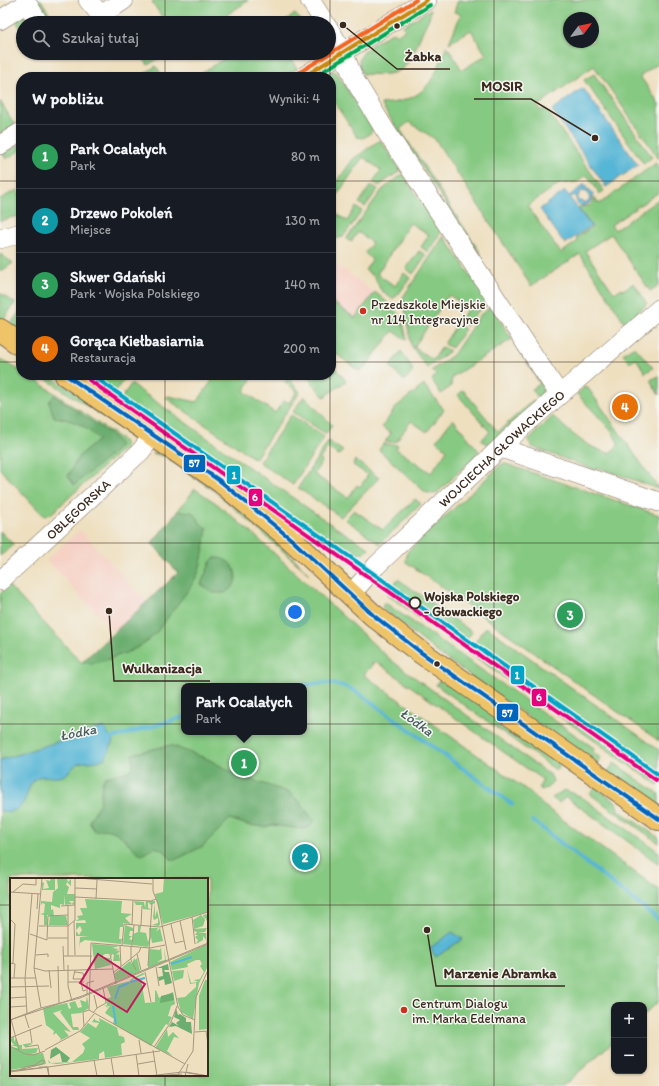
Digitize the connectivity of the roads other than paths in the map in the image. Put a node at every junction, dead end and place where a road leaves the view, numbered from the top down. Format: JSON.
{"nodes":[{"id":1,"x":124,"y":0,"type":"edge"},
{"id":2,"x":310,"y":0,"type":"edge"},
{"id":3,"x":427,"y":0,"type":"edge"},
{"id":4,"x":26,"y":1,"type":"edge"},
{"id":5,"x":94,"y":6,"type":"edge"},
{"id":6,"x":35,"y":16,"type":"edge"},
{"id":7,"x":320,"y":16,"type":"edge"},
{"id":8,"x":3,"y":18,"type":"edge"},
{"id":9,"x":336,"y":40,"type":"edge"},
{"id":10,"x":343,"y":52,"type":"junction"},
{"id":11,"x":336,"y":56,"type":"edge"},
{"id":12,"x":330,"y":60,"type":"edge"},
{"id":13,"x":311,"y":72,"type":"edge"},
{"id":14,"x":16,"y":135,"type":"edge"},
{"id":15,"x":0,"y":145,"type":"edge"},
{"id":16,"x":16,"y":234,"type":"edge"},
{"id":17,"x":0,"y":239,"type":"edge"},
{"id":18,"x":659,"y":309,"type":"edge"},
{"id":19,"x":0,"y":330,"type":"edge"},
{"id":20,"x":16,"y":341,"type":"edge"},
{"id":21,"x":0,"y":343,"type":"edge"},
{"id":22,"x":16,"y":349,"type":"edge"},
{"id":23,"x":73,"y":380,"type":"edge"},
{"id":24,"x":559,"y":394,"type":"junction"},
{"id":25,"x":153,"y":435,"type":"junction"},
{"id":26,"x":501,"y":448,"type":"junction"},
{"id":27,"x":659,"y":502,"type":"edge"},
{"id":28,"x":0,"y":581,"type":"edge"},
{"id":29,"x":350,"y":595,"type":"junction"},
{"id":30,"x":659,"y":819,"type":"edge"}],
"edges":[{"from":1,"to":5,"type":"street"},
{"from":2,"to":7,"type":"street"},
{"from":3,"to":10,"type":"street"},
{"from":4,"to":6,"type":"street"},
{"from":4,"to":8,"type":"street"},
{"from":9,"to":10,"type":"street"},
{"from":10,"to":11,"type":"street"},
{"from":10,"to":24,"type":"street"},
{"from":12,"to":13,"type":"street"},
{"from":14,"to":15,"type":"street"},
{"from":16,"to":17,"type":"street"},
{"from":18,"to":24,"type":"street","name":"WOJCIECHA GŁOWACKIEGO"},
{"from":19,"to":20,"type":"main road"},
{"from":21,"to":22,"type":"main road"},
{"from":23,"to":25,"type":"main road"},
{"from":24,"to":26,"type":"street","name":"WOJCIECHA GŁOWACKIEGO"},
{"from":25,"to":28,"type":"street","name":"OBLĘGORSKA"},
{"from":25,"to":29,"type":"main road"},
{"from":26,"to":27,"type":"street"},
{"from":26,"to":29,"type":"street","name":"WOJCIECHA GŁOWACKIEGO"},
{"from":29,"to":30,"type":"main road"}]}
